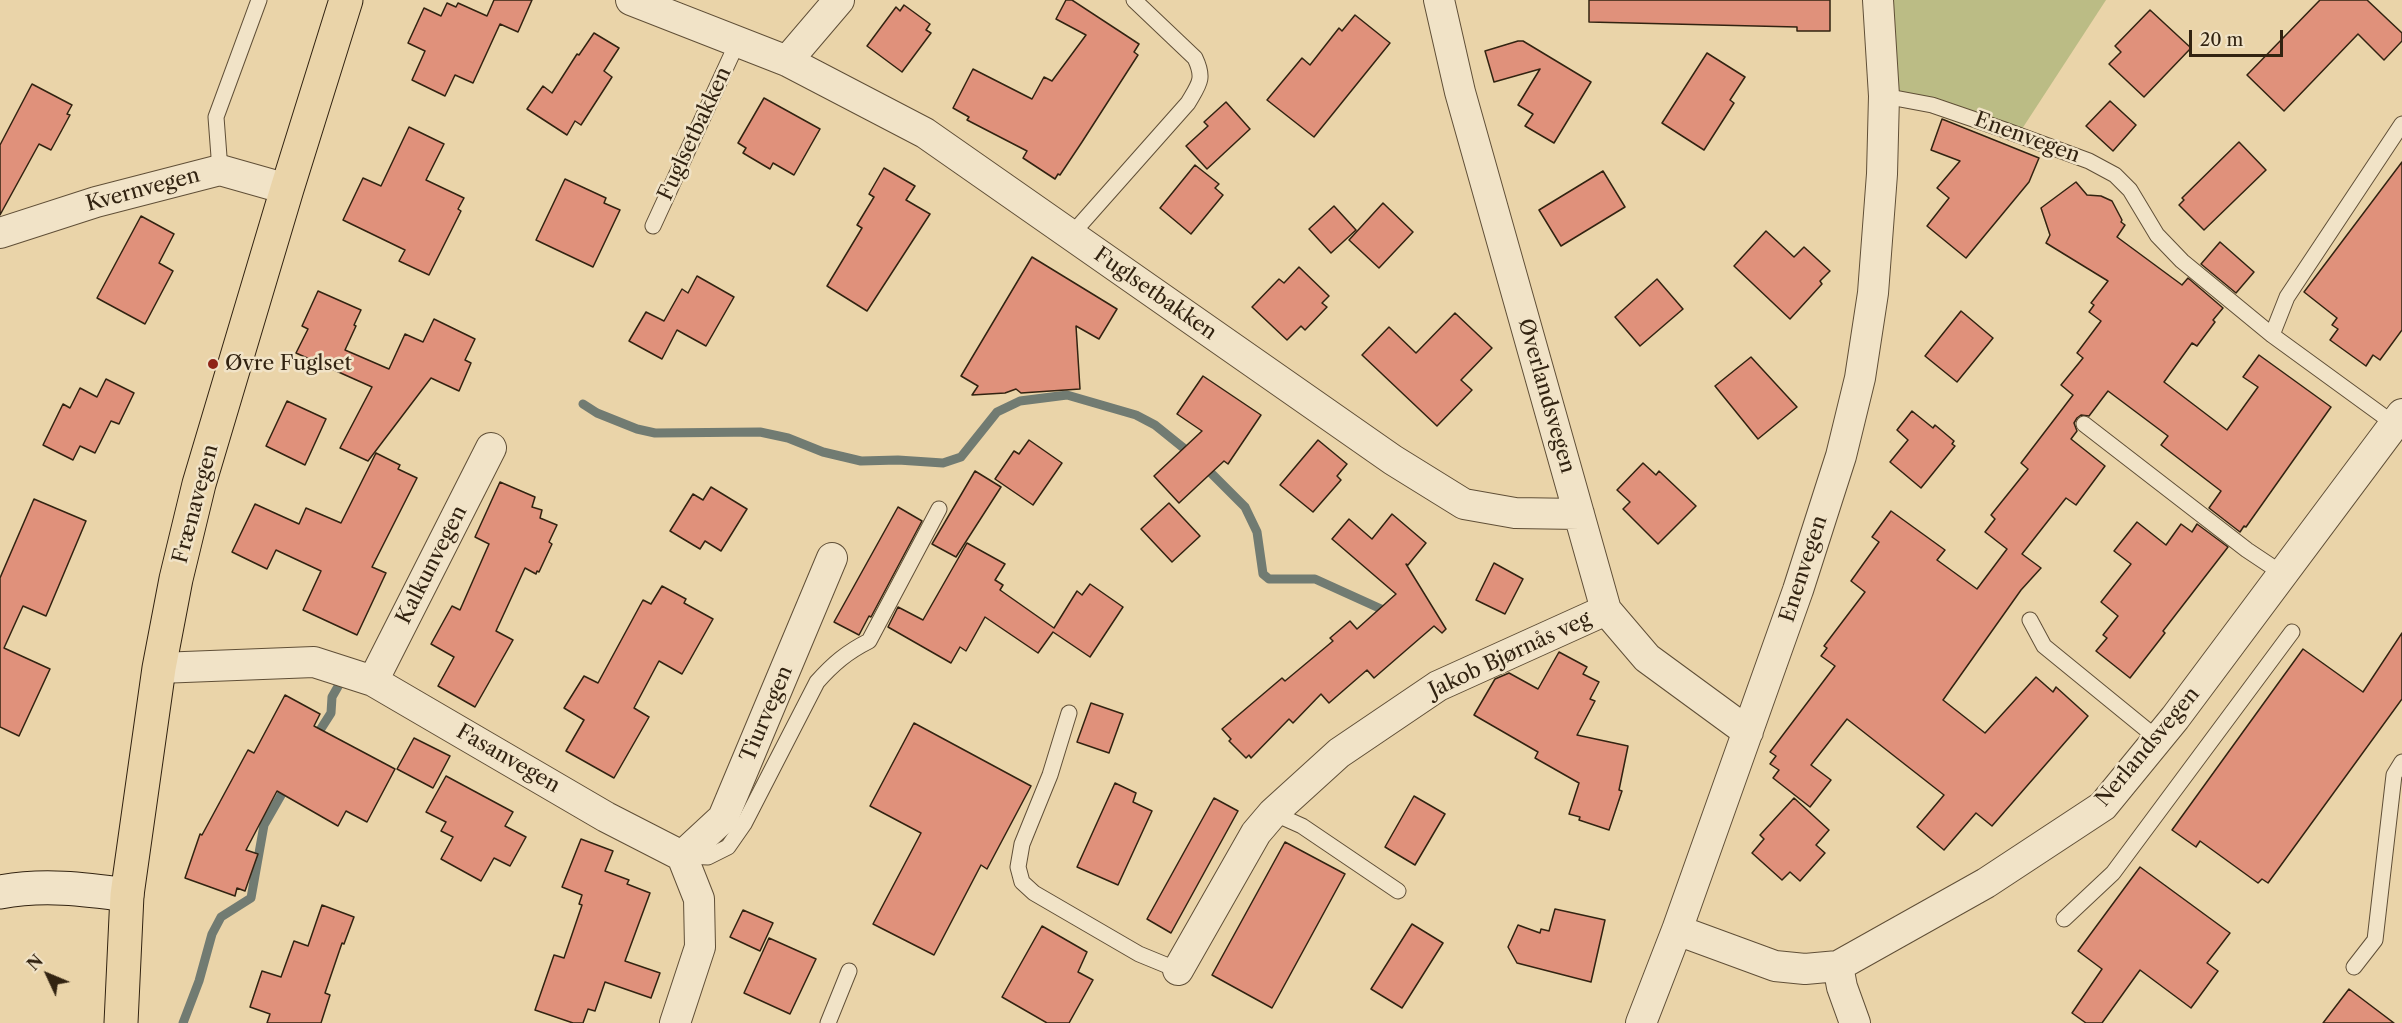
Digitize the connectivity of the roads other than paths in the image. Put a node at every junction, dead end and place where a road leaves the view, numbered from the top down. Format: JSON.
{"nodes":[{"id":1,"x":259,"y":0,"type":"edge"},
{"id":2,"x":346,"y":0,"type":"edge"},
{"id":3,"x":839,"y":0,"type":"edge"},
{"id":4,"x":1134,"y":0,"type":"edge"},
{"id":5,"x":1439,"y":0,"type":"edge"},
{"id":6,"x":1878,"y":0,"type":"edge"},
{"id":7,"x":636,"y":1,"type":"edge"},
{"id":8,"x":738,"y":41,"type":"junction"},
{"id":9,"x":787,"y":61,"type":"junction"},
{"id":10,"x":1884,"y":96,"type":"junction"},
{"id":11,"x":2402,"y":124,"type":"edge"},
{"id":12,"x":220,"y":170,"type":"junction"},
{"id":13,"x":287,"y":189,"type":"junction"},
{"id":14,"x":2146,"y":218,"type":"joint"},
{"id":15,"x":653,"y":226,"type":"dead end"},
{"id":16,"x":0,"y":233,"type":"edge"},
{"id":17,"x":1071,"y":235,"type":"junction"},
{"id":18,"x":2272,"y":335,"type":"junction"},
{"id":19,"x":2399,"y":422,"type":"edge"},
{"id":20,"x":2084,"y":424,"type":"dead end"},
{"id":21,"x":491,"y":448,"type":"dead end"},
{"id":22,"x":939,"y":509,"type":"dead end"},
{"id":23,"x":1579,"y":514,"type":"junction"},
{"id":24,"x":832,"y":558,"type":"dead end"},
{"id":25,"x":2283,"y":574,"type":"junction"},
{"id":26,"x":1606,"y":610,"type":"junction"},
{"id":27,"x":2030,"y":620,"type":"dead end"},
{"id":28,"x":2292,"y":632,"type":"dead end"},
{"id":29,"x":159,"y":668,"type":"junction"},
{"id":30,"x":374,"y":681,"type":"junction"},
{"id":31,"x":1069,"y":713,"type":"dead end"},
{"id":32,"x":1748,"y":732,"type":"junction"},
{"id":33,"x":2158,"y":740,"type":"junction"},
{"id":34,"x":2402,"y":762,"type":"edge"},
{"id":35,"x":1273,"y":813,"type":"junction"},
{"id":36,"x":682,"y":856,"type":"junction"},
{"id":37,"x":1398,"y":891,"type":"dead end"},
{"id":38,"x":0,"y":892,"type":"edge"},
{"id":39,"x":127,"y":895,"type":"junction"},
{"id":40,"x":2064,"y":920,"type":"dead end"},
{"id":41,"x":1677,"y":930,"type":"junction"},
{"id":42,"x":1838,"y":966,"type":"junction"},
{"id":43,"x":2354,"y":967,"type":"dead end"},
{"id":44,"x":1178,"y":970,"type":"joint"},
{"id":45,"x":849,"y":971,"type":"dead end"},
{"id":46,"x":121,"y":1023,"type":"edge"},
{"id":47,"x":675,"y":1023,"type":"edge"},
{"id":48,"x":828,"y":1023,"type":"edge"},
{"id":49,"x":1641,"y":1023,"type":"edge"},
{"id":50,"x":1855,"y":1023,"type":"edge"}],
"edges":[{"from":1,"to":12,"type":"lane"},
{"from":2,"to":13,"type":"main road","name":"Frænavegen"},
{"from":3,"to":9,"type":"street"},
{"from":4,"to":17,"type":"lane"},
{"from":5,"to":23,"type":"street","name":"Øverlandsvegen"},
{"from":6,"to":10,"type":"street","name":"Enenvegen"},
{"from":7,"to":8,"type":"street","name":"Fuglsetbakken"},
{"from":8,"to":9,"type":"street","name":"Fuglsetbakken"},
{"from":8,"to":15,"type":"lane","name":"Fuglsetbakken"},
{"from":9,"to":17,"type":"street","name":"Fuglsetbakken"},
{"from":10,"to":14,"type":"lane","name":"Enenvegen"},
{"from":10,"to":32,"type":"street","name":"Enenvegen"},
{"from":11,"to":18,"type":"lane"},
{"from":12,"to":13,"type":"street","name":"Kvernvegen"},
{"from":12,"to":16,"type":"street","name":"Kvernvegen"},
{"from":13,"to":29,"type":"main road","name":"Frænavegen"},
{"from":14,"to":18,"type":"lane","name":"Nerlandsvegen"},
{"from":17,"to":23,"type":"street","name":"Fuglsetbakken"},
{"from":18,"to":19,"type":"lane","name":"Nerlandsvegen"},
{"from":19,"to":25,"type":"street","name":"Nerlandsvegen"},
{"from":20,"to":25,"type":"lane"},
{"from":21,"to":30,"type":"street","name":"Kalkunvegen"},
{"from":22,"to":36,"type":"lane"},
{"from":23,"to":26,"type":"street","name":"Øverlandsvegen"},
{"from":24,"to":36,"type":"street","name":"Tiurvegen"},
{"from":25,"to":33,"type":"street","name":"Nerlandsvegen"},
{"from":26,"to":32,"type":"street","name":"Øverlandsvegen"},
{"from":26,"to":35,"type":"street","name":"Jakob Bjørnås veg"},
{"from":27,"to":33,"type":"lane"},
{"from":28,"to":40,"type":"lane"},
{"from":29,"to":30,"type":"street","name":"Fasanvegen"},
{"from":29,"to":39,"type":"main road","name":"Frænavegen"},
{"from":30,"to":36,"type":"street","name":"Fasanvegen"},
{"from":31,"to":44,"type":"lane"},
{"from":32,"to":41,"type":"street","name":"Enenvegen"},
{"from":33,"to":42,"type":"street","name":"Nerlandsvegen"},
{"from":34,"to":43,"type":"lane"},
{"from":35,"to":37,"type":"lane"},
{"from":35,"to":44,"type":"street","name":"Jakob Bjørnås veg"},
{"from":36,"to":47,"type":"street"},
{"from":38,"to":39,"type":"main road"},
{"from":39,"to":46,"type":"main road","name":"Frænavegen"},
{"from":41,"to":42,"type":"street","name":"Nerlandsvegen"},
{"from":41,"to":49,"type":"street","name":"Enenvegen"},
{"from":42,"to":50,"type":"street"},
{"from":45,"to":48,"type":"lane"}]}
